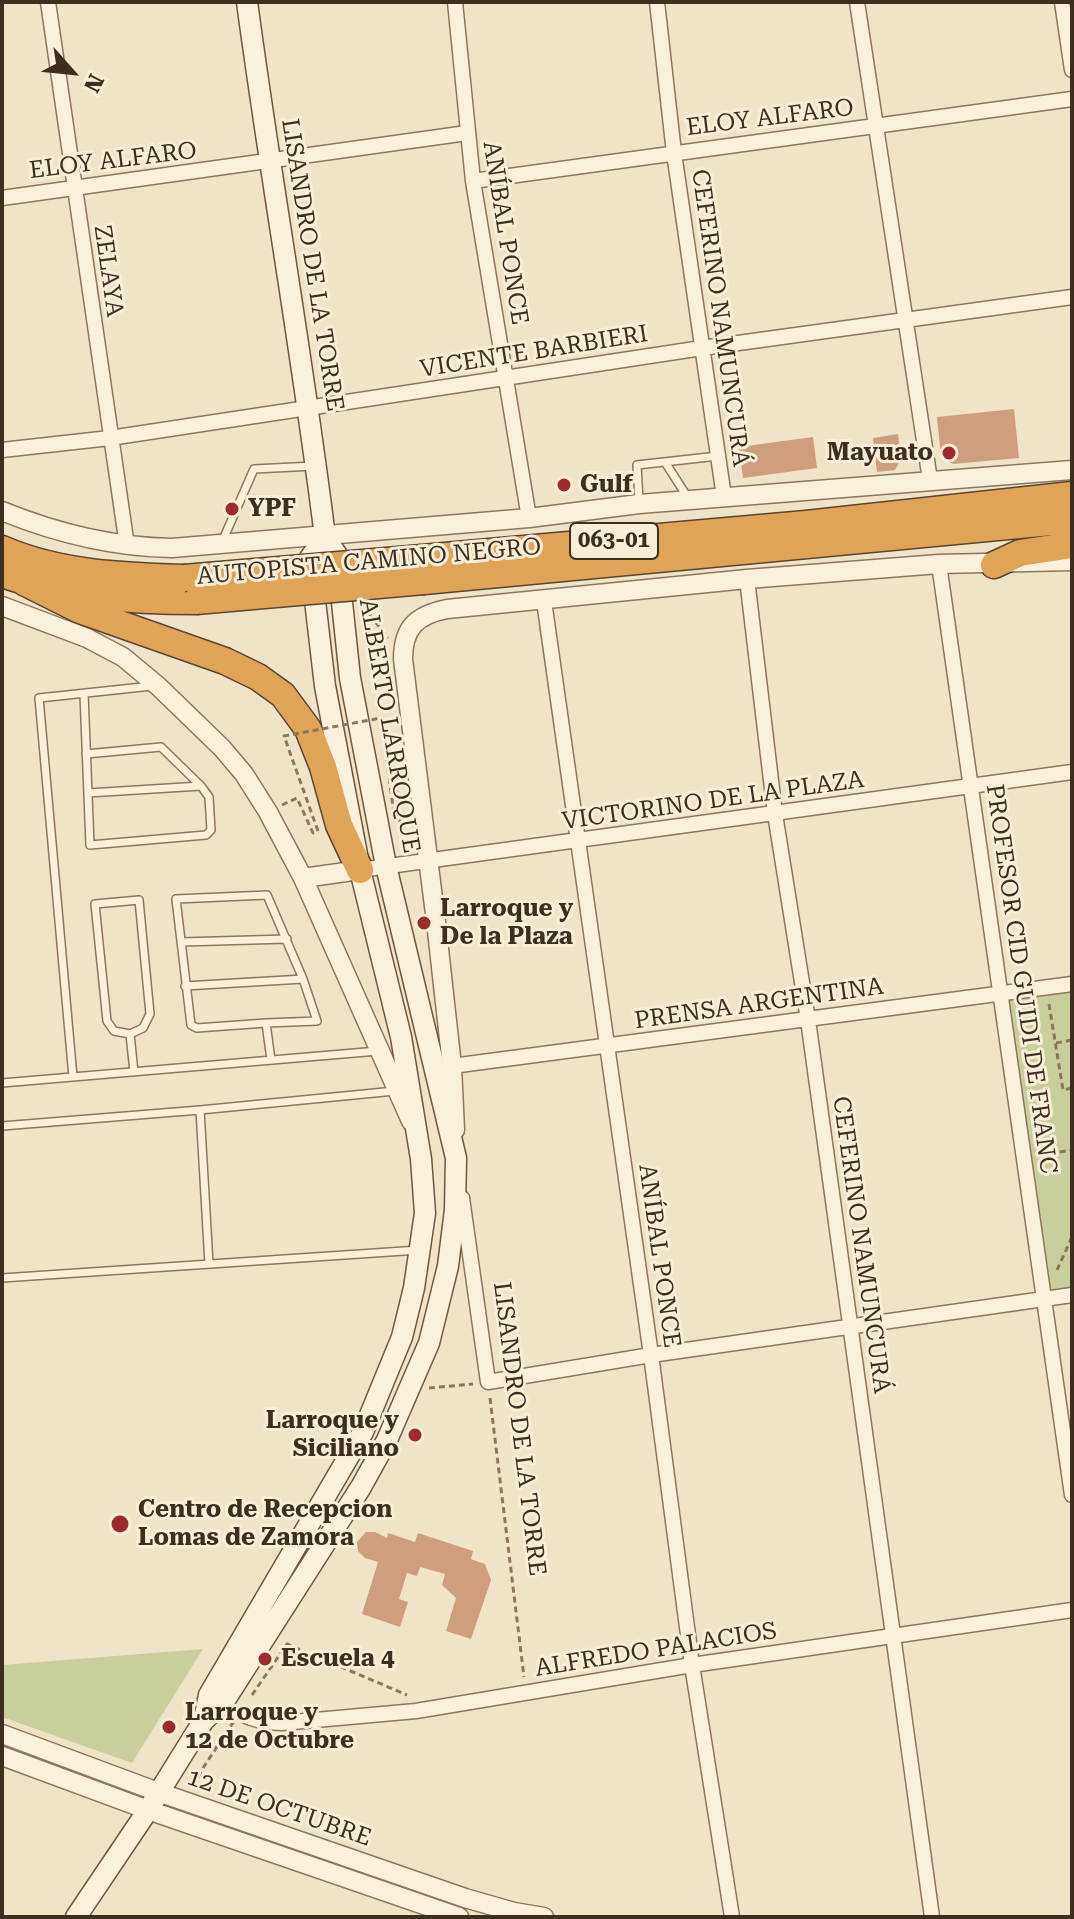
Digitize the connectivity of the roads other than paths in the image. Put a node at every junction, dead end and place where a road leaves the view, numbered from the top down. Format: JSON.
{"nodes":[{"id":1,"x":48,"y":2,"type":"edge"},
{"id":2,"x":247,"y":2,"type":"edge"},
{"id":3,"x":455,"y":2,"type":"edge"},
{"id":4,"x":657,"y":2,"type":"edge"},
{"id":5,"x":857,"y":2,"type":"edge"},
{"id":6,"x":1062,"y":2,"type":"edge"},
{"id":7,"x":1072,"y":70,"type":"edge"},
{"id":8,"x":1072,"y":99,"type":"edge"},
{"id":9,"x":876,"y":127,"type":"junction"},
{"id":10,"x":467,"y":133,"type":"junction"},
{"id":11,"x":674,"y":153,"type":"junction"},
{"id":12,"x":269,"y":163,"type":"junction"},
{"id":13,"x":473,"y":181,"type":"junction"},
{"id":14,"x":74,"y":189,"type":"junction"},
{"id":15,"x":2,"y":198,"type":"edge"},
{"id":16,"x":1072,"y":297,"type":"edge"},
{"id":17,"x":905,"y":320,"type":"junction"},
{"id":18,"x":702,"y":348,"type":"junction"},
{"id":19,"x":506,"y":379,"type":"junction"},
{"id":20,"x":309,"y":407,"type":"junction"},
{"id":21,"x":110,"y":438,"type":"junction"},
{"id":22,"x":2,"y":450,"type":"edge"},
{"id":23,"x":718,"y":456,"type":"junction"},
{"id":24,"x":665,"y":462,"type":"junction"},
{"id":25,"x":317,"y":466,"type":"junction"},
{"id":26,"x":1072,"y":470,"type":"edge"},
{"id":27,"x":930,"y":480,"type":"junction"},
{"id":28,"x":1072,"y":495,"type":"edge"},
{"id":29,"x":724,"y":497,"type":"junction"},
{"id":30,"x":689,"y":500,"type":"junction"},
{"id":31,"x":639,"y":504,"type":"junction"},
{"id":32,"x":2,"y":511,"type":"edge"},
{"id":33,"x":529,"y":518,"type":"junction"},
{"id":34,"x":1072,"y":520,"type":"edge"},
{"id":35,"x":325,"y":537,"type":"junction"},
{"id":36,"x":220,"y":545,"type":"junction"},
{"id":37,"x":1072,"y":545,"type":"edge"},
{"id":38,"x":127,"y":546,"type":"junction"},
{"id":39,"x":2,"y":549,"type":"edge"},
{"id":40,"x":1072,"y":561,"type":"edge"},
{"id":41,"x":939,"y":564,"type":"junction"},
{"id":42,"x":994,"y":565,"type":"junction"},
{"id":43,"x":423,"y":570,"type":"junction"},
{"id":44,"x":13,"y":578,"type":"edge"},
{"id":45,"x":747,"y":579,"type":"junction"},
{"id":46,"x":190,"y":589,"type":"junction"},
{"id":47,"x":544,"y":601,"type":"junction"},
{"id":48,"x":2,"y":606,"type":"edge"},
{"id":49,"x":158,"y":686,"type":"junction"},
{"id":50,"x":84,"y":694,"type":"junction"},
{"id":51,"x":86,"y":754,"type":"junction"},
{"id":52,"x":1072,"y":772,"type":"edge"},
{"id":53,"x":201,"y":786,"type":"junction"},
{"id":54,"x":971,"y":787,"type":"junction"},
{"id":55,"x":88,"y":793,"type":"junction"},
{"id":56,"x":775,"y":814,"type":"junction"},
{"id":57,"x":578,"y":842,"type":"junction"},
{"id":58,"x":429,"y":861,"type":"junction"},
{"id":59,"x":373,"y":868,"type":"junction"},
{"id":60,"x":303,"y":878,"type":"junction"},
{"id":61,"x":287,"y":939,"type":"junction"},
{"id":62,"x":181,"y":942,"type":"junction"},
{"id":63,"x":303,"y":979,"type":"junction"},
{"id":64,"x":1072,"y":984,"type":"edge"},
{"id":65,"x":185,"y":986,"type":"junction"},
{"id":66,"x":1001,"y":994,"type":"junction"},
{"id":67,"x":808,"y":1020,"type":"junction"},
{"id":68,"x":266,"y":1023,"type":"junction"},
{"id":69,"x":130,"y":1034,"type":"junction"},
{"id":70,"x":606,"y":1047,"type":"junction"},
{"id":71,"x":380,"y":1051,"type":"junction"},
{"id":72,"x":271,"y":1060,"type":"junction"},
{"id":73,"x":452,"y":1066,"type":"junction"},
{"id":74,"x":134,"y":1072,"type":"junction"},
{"id":75,"x":73,"y":1077,"type":"junction"},
{"id":76,"x":2,"y":1083,"type":"edge"},
{"id":77,"x":397,"y":1090,"type":"junction"},
{"id":78,"x":200,"y":1110,"type":"junction"},
{"id":79,"x":2,"y":1126,"type":"edge"},
{"id":80,"x":417,"y":1135,"type":"junction"},
{"id":81,"x":456,"y":1166,"type":"junction"},
{"id":82,"x":421,"y":1249,"type":"junction"},
{"id":83,"x":209,"y":1264,"type":"junction"},
{"id":84,"x":2,"y":1278,"type":"edge"},
{"id":85,"x":1072,"y":1295,"type":"edge"},
{"id":86,"x":1044,"y":1299,"type":"junction"},
{"id":87,"x":851,"y":1329,"type":"junction"},
{"id":88,"x":651,"y":1355,"type":"junction"},
{"id":89,"x":1072,"y":1495,"type":"edge"},
{"id":90,"x":1072,"y":1610,"type":"edge"},
{"id":91,"x":892,"y":1636,"type":"junction"},
{"id":92,"x":692,"y":1665,"type":"junction"},
{"id":93,"x":248,"y":1717,"type":"dead end"},
{"id":94,"x":204,"y":1720,"type":"junction"},
{"id":95,"x":2,"y":1734,"type":"edge"},
{"id":96,"x":2,"y":1756,"type":"edge"},
{"id":97,"x":153,"y":1801,"type":"junction"},
{"id":98,"x":513,"y":1914,"type":"edge"},
{"id":99,"x":76,"y":1917,"type":"edge"},
{"id":100,"x":459,"y":1917,"type":"edge"},
{"id":101,"x":544,"y":1917,"type":"edge"},
{"id":102,"x":732,"y":1917,"type":"edge"},
{"id":103,"x":932,"y":1917,"type":"edge"}],
"edges":[{"from":1,"to":14,"type":"street","name":"ZELAYA"},
{"from":2,"to":12,"type":"main road","name":"LISANDRO DE LA TORRE"},
{"from":3,"to":10,"type":"street","name":"ANÍBAL PONCE"},
{"from":4,"to":11,"type":"street","name":"CEFERINO NAMUNCURÁ"},
{"from":5,"to":9,"type":"street"},
{"from":6,"to":7,"type":"street"},
{"from":8,"to":9,"type":"street","name":"ELOY ALFARO"},
{"from":9,"to":11,"type":"street","name":"ELOY ALFARO"},
{"from":9,"to":17,"type":"street"},
{"from":10,"to":12,"type":"street","name":"ELOY ALFARO"},
{"from":10,"to":13,"type":"street","name":"ANÍBAL PONCE"},
{"from":11,"to":13,"type":"street","name":"ELOY ALFARO"},
{"from":11,"to":18,"type":"street","name":"CEFERINO NAMUNCURÁ"},
{"from":12,"to":14,"type":"street","name":"ELOY ALFARO"},
{"from":12,"to":20,"type":"main road","name":"LISANDRO DE LA TORRE"},
{"from":13,"to":19,"type":"street","name":"ANÍBAL PONCE"},
{"from":14,"to":15,"type":"street","name":"ELOY ALFARO"},
{"from":14,"to":21,"type":"street","name":"ZELAYA"},
{"from":16,"to":17,"type":"street","name":"VICENTE BARBIERI"},
{"from":17,"to":18,"type":"street","name":"VICENTE BARBIERI"},
{"from":17,"to":27,"type":"street"},
{"from":18,"to":19,"type":"street","name":"VICENTE BARBIERI"},
{"from":18,"to":23,"type":"street","name":"CEFERINO NAMUNCURÁ"},
{"from":19,"to":20,"type":"street","name":"VICENTE BARBIERI"},
{"from":19,"to":33,"type":"street","name":"ANÍBAL PONCE"},
{"from":20,"to":21,"type":"street","name":"VICENTE BARBIERI"},
{"from":20,"to":25,"type":"main road","name":"LISANDRO DE LA TORRE"},
{"from":21,"to":22,"type":"street","name":"VICENTE BARBIERI"},
{"from":21,"to":38,"type":"street","name":"ZELAYA"},
{"from":23,"to":24,"type":"lane"},
{"from":23,"to":29,"type":"street","name":"CEFERINO NAMUNCURÁ"},
{"from":24,"to":30,"type":"lane"},
{"from":24,"to":31,"type":"lane"},
{"from":25,"to":35,"type":"main road","name":"LISANDRO DE LA TORRE"},
{"from":25,"to":36,"type":"lane"},
{"from":26,"to":27,"type":"street"},
{"from":27,"to":29,"type":"street"},
{"from":28,"to":43,"type":"highway","name":"AUTOPISTA CAMINO NEGRO","number":"063-01"},
{"from":29,"to":30,"type":"street"},
{"from":30,"to":31,"type":"street"},
{"from":31,"to":33,"type":"street"},
{"from":32,"to":38,"type":"street"},
{"from":33,"to":35,"type":"street"},
{"from":34,"to":43,"type":"highway","name":"AUTOPISTA CAMINO NEGRO","number":"063-01"},
{"from":35,"to":36,"type":"street"},
{"from":35,"to":59,"type":"main road","name":"ALBERTO LARROQUE"},
{"from":35,"to":59,"type":"main road","name":"ALBERTO LARROQUE"},
{"from":36,"to":38,"type":"street"},
{"from":37,"to":42,"type":"highway"},
{"from":39,"to":46,"type":"highway","name":"AUTOPISTA CAMINO NEGRO","number":"063-01"},
{"from":40,"to":42,"type":"street"},
{"from":41,"to":42,"type":"street"},
{"from":41,"to":45,"type":"street"},
{"from":41,"to":54,"type":"street","name":"PROFESOR CID GUIDI DE FRANC"},
{"from":43,"to":46,"type":"highway","name":"AUTOPISTA CAMINO NEGRO","number":"063-01","bridge":true},
{"from":44,"to":46,"type":"highway","name":"AUTOPISTA CAMINO NEGRO","number":"063-01"},
{"from":44,"to":59,"type":"highway"},
{"from":45,"to":47,"type":"street"},
{"from":45,"to":56,"type":"street","name":"CEFERINO NAMUNCURÁ"},
{"from":47,"to":57,"type":"street","name":"ANÍBAL PONCE"},
{"from":47,"to":58,"type":"street","name":"LISANDRO DE LA TORRE"},
{"from":48,"to":49,"type":"street"},
{"from":49,"to":50,"type":"lane"},
{"from":49,"to":60,"type":"street"},
{"from":50,"to":51,"type":"lane"},
{"from":50,"to":75,"type":"lane"},
{"from":51,"to":53,"type":"lane"},
{"from":51,"to":55,"type":"lane"},
{"from":52,"to":54,"type":"street","name":"VICTORINO DE LA PLAZA"},
{"from":53,"to":55,"type":"lane"},
{"from":53,"to":55,"type":"lane"},
{"from":54,"to":56,"type":"street","name":"VICTORINO DE LA PLAZA"},
{"from":54,"to":66,"type":"street","name":"PROFESOR CID GUIDI DE FRANC"},
{"from":56,"to":57,"type":"street","name":"VICTORINO DE LA PLAZA"},
{"from":56,"to":67,"type":"street","name":"CEFERINO NAMUNCURÁ"},
{"from":57,"to":58,"type":"street","name":"VICTORINO DE LA PLAZA"},
{"from":57,"to":70,"type":"street","name":"ANÍBAL PONCE"},
{"from":58,"to":59,"type":"street","name":"VICTORINO DE LA PLAZA"},
{"from":58,"to":73,"type":"street","name":"LISANDRO DE LA TORRE"},
{"from":59,"to":60,"type":"street"},
{"from":59,"to":80,"type":"main road","name":"ALBERTO LARROQUE"},
{"from":59,"to":81,"type":"main road","name":"ALBERTO LARROQUE"},
{"from":60,"to":71,"type":"street"},
{"from":61,"to":62,"type":"lane"},
{"from":61,"to":62,"type":"lane"},
{"from":61,"to":63,"type":"lane"},
{"from":62,"to":65,"type":"lane"},
{"from":63,"to":65,"type":"lane"},
{"from":63,"to":68,"type":"lane"},
{"from":64,"to":66,"type":"street","name":"PRENSA ARGENTINA"},
{"from":65,"to":68,"type":"lane"},
{"from":66,"to":67,"type":"street","name":"PRENSA ARGENTINA"},
{"from":66,"to":86,"type":"street","name":"PROFESOR CID GUIDI DE FRANC"},
{"from":67,"to":70,"type":"street","name":"PRENSA ARGENTINA"},
{"from":67,"to":87,"type":"street","name":"CEFERINO NAMUNCURÁ"},
{"from":68,"to":72,"type":"lane"},
{"from":69,"to":69,"type":"lane"},
{"from":69,"to":74,"type":"lane"},
{"from":70,"to":73,"type":"street","name":"PRENSA ARGENTINA"},
{"from":70,"to":88,"type":"street","name":"ANÍBAL PONCE"},
{"from":71,"to":72,"type":"lane"},
{"from":71,"to":77,"type":"street"},
{"from":72,"to":74,"type":"lane"},
{"from":73,"to":81,"type":"street","name":"LISANDRO DE LA TORRE"},
{"from":74,"to":75,"type":"lane"},
{"from":75,"to":76,"type":"lane"},
{"from":77,"to":78,"type":"lane"},
{"from":77,"to":80,"type":"street"},
{"from":78,"to":79,"type":"lane"},
{"from":78,"to":83,"type":"lane"},
{"from":80,"to":82,"type":"main road","name":"ALBERTO LARROQUE"},
{"from":81,"to":88,"type":"street","name":"LISANDRO DE LA TORRE"},
{"from":81,"to":94,"type":"main road","name":"ALBERTO LARROQUE"},
{"from":82,"to":83,"type":"lane"},
{"from":82,"to":94,"type":"main road","name":"ALBERTO LARROQUE"},
{"from":83,"to":84,"type":"lane"},
{"from":85,"to":86,"type":"street"},
{"from":86,"to":87,"type":"street"},
{"from":86,"to":89,"type":"street","name":"PROFESOR CID GUIDI DE FRANC"},
{"from":87,"to":88,"type":"street"},
{"from":87,"to":91,"type":"street","name":"CEFERINO NAMUNCURÁ"},
{"from":88,"to":92,"type":"street","name":"ANÍBAL PONCE"},
{"from":90,"to":91,"type":"street","name":"ALFREDO PALACIOS"},
{"from":91,"to":92,"type":"street","name":"ALFREDO PALACIOS"},
{"from":91,"to":103,"type":"street","name":"CEFERINO NAMUNCURÁ"},
{"from":92,"to":93,"type":"street","name":"ALFREDO PALACIOS"},
{"from":92,"to":102,"type":"street","name":"ANÍBAL PONCE"},
{"from":94,"to":97,"type":"main road","name":"ALBERTO LARROQUE"},
{"from":95,"to":97,"type":"street","name":"12 DE OCTUBRE"},
{"from":96,"to":97,"type":"street","name":"12 DE OCTUBRE"},
{"from":97,"to":98,"type":"street","name":"12 DE OCTUBRE"},
{"from":97,"to":99,"type":"main road","name":"ALBERTO LARROQUE"},
{"from":97,"to":100,"type":"street","name":"12 DE OCTUBRE"},
{"from":98,"to":101,"type":"street","name":"12 DE OCTUBRE"}]}
